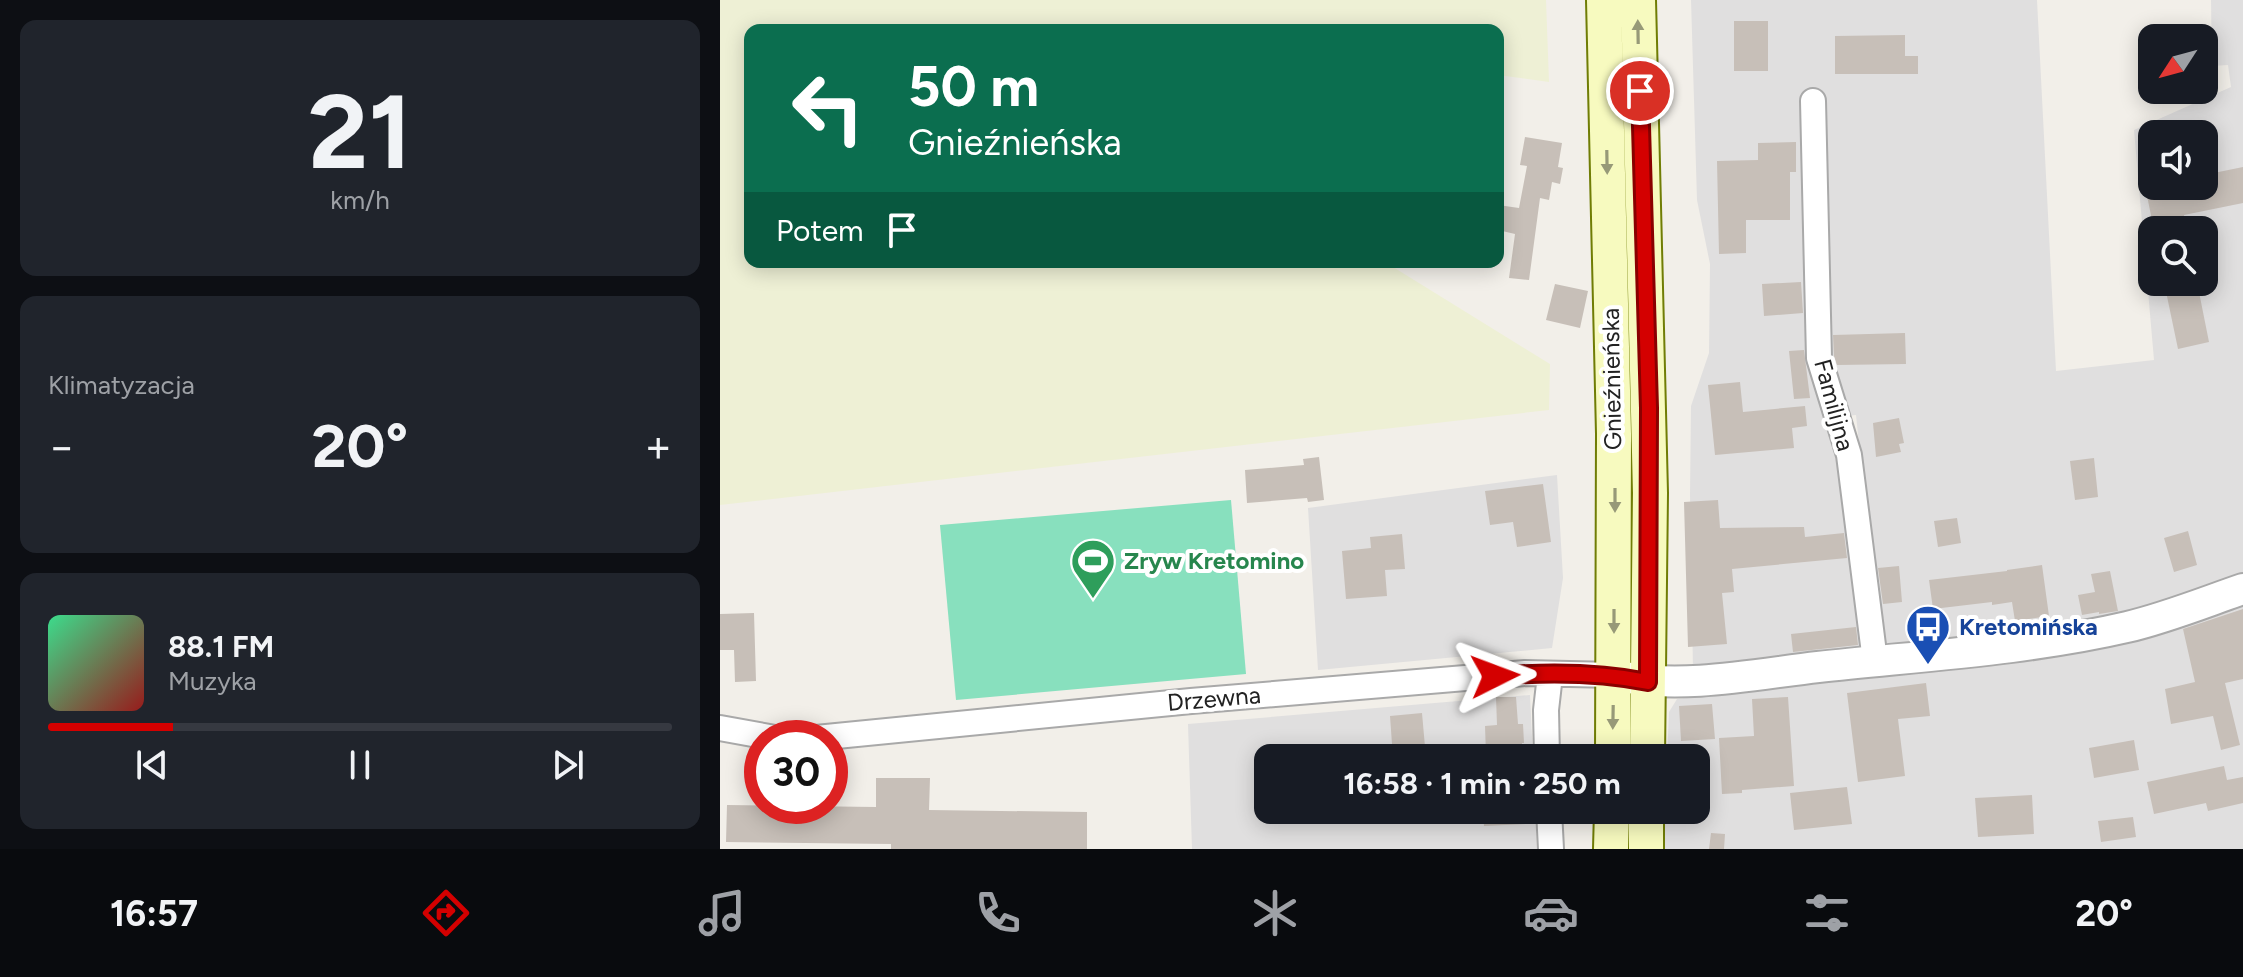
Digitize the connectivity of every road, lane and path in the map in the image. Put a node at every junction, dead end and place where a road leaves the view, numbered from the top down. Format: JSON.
{"nodes":[{"id":1,"x":1604,"y":0,"type":"edge"},
{"id":2,"x":1638,"y":0,"type":"edge"},
{"id":3,"x":1813,"y":101,"type":"dead end"},
{"id":4,"x":2243,"y":589,"type":"edge"},
{"id":5,"x":1875,"y":661,"type":"junction"},
{"id":6,"x":1550,"y":675,"type":"junction"},
{"id":7,"x":1614,"y":675,"type":"junction"},
{"id":8,"x":1648,"y":682,"type":"junction"},
{"id":9,"x":720,"y":728,"type":"edge"},
{"id":10,"x":744,"y":732,"type":"edge"},
{"id":11,"x":848,"y":735,"type":"edge"},
{"id":12,"x":1547,"y":744,"type":"edge"},
{"id":13,"x":1613,"y":744,"type":"edge"},
{"id":14,"x":1647,"y":744,"type":"edge"},
{"id":15,"x":1550,"y":824,"type":"edge"},
{"id":16,"x":1612,"y":824,"type":"edge"},
{"id":17,"x":1646,"y":824,"type":"edge"},
{"id":18,"x":1551,"y":849,"type":"edge"},
{"id":19,"x":1611,"y":849,"type":"edge"},
{"id":20,"x":1646,"y":849,"type":"edge"}],
"edges":[{"from":1,"to":7,"type":"main road","name":"Gnieźnieńska","one_way":true},
{"from":8,"to":2,"type":"main road","name":"Gnieźnieńska","one_way":true},
{"from":3,"to":5,"type":"street","name":"Familijna"},
{"from":4,"to":5,"type":"street"},
{"from":5,"to":8,"type":"street"},
{"from":6,"to":7,"type":"street","name":"Drzewna"},
{"from":6,"to":11,"type":"street","name":"Drzewna"},
{"from":6,"to":12,"type":"street"},
{"from":7,"to":8,"type":"street"},
{"from":7,"to":13,"type":"main road","name":"Gnieźnieńska","one_way":true},
{"from":8,"to":14,"type":"main road","name":"Gnieźnieńska"},
{"from":9,"to":10,"type":"street"},
{"from":15,"to":18,"type":"street"},
{"from":16,"to":19,"type":"main road"},
{"from":17,"to":20,"type":"main road"}]}
